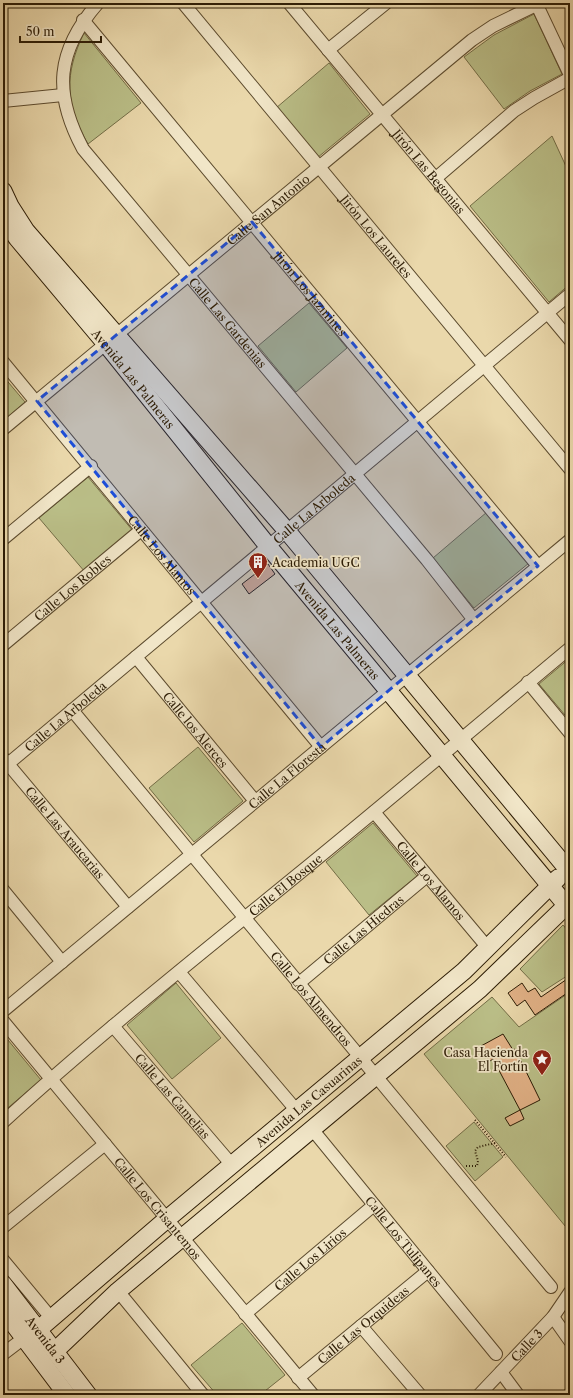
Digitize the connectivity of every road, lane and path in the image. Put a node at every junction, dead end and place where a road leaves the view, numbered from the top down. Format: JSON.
{"nodes":[{"id":1,"x":98,"y":3,"type":"edge"},
{"id":2,"x":183,"y":3,"type":"edge"},
{"id":3,"x":289,"y":3,"type":"edge"},
{"id":4,"x":386,"y":3,"type":"edge"},
{"id":5,"x":538,"y":4,"type":"edge"},
{"id":6,"x":83,"y":20,"type":"junction"},
{"id":7,"x":328,"y":50,"type":"junction"},
{"id":8,"x":570,"y":75,"type":"edge"},
{"id":9,"x":570,"y":78,"type":"edge"},
{"id":10,"x":63,"y":95,"type":"junction"},
{"id":11,"x":3,"y":100,"type":"edge"},
{"id":12,"x":382,"y":114,"type":"junction"},
{"id":13,"x":319,"y":167,"type":"junction"},
{"id":14,"x":436,"y":178,"type":"junction"},
{"id":15,"x":3,"y":191,"type":"edge"},
{"id":16,"x":3,"y":218,"type":"edge"},
{"id":17,"x":252,"y":222,"type":"junction"},
{"id":18,"x":188,"y":276,"type":"junction"},
{"id":19,"x":570,"y":294,"type":"edge"},
{"id":20,"x":548,"y":313,"type":"junction"},
{"id":21,"x":111,"y":339,"type":"junction"},
{"id":22,"x":570,"y":340,"type":"edge"},
{"id":23,"x":3,"y":362,"type":"edge"},
{"id":24,"x":484,"y":366,"type":"junction"},
{"id":25,"x":36,"y":401,"type":"junction"},
{"id":26,"x":418,"y":421,"type":"junction"},
{"id":27,"x":3,"y":429,"type":"edge"},
{"id":28,"x":91,"y":466,"type":"junction"},
{"id":29,"x":570,"y":469,"type":"edge"},
{"id":30,"x":355,"y":474,"type":"junction"},
{"id":31,"x":141,"y":530,"type":"junction"},
{"id":32,"x":287,"y":531,"type":"junction"},
{"id":33,"x":3,"y":539,"type":"edge"},
{"id":34,"x":570,"y":540,"type":"edge"},
{"id":35,"x":268,"y":546,"type":"junction"},
{"id":36,"x":538,"y":566,"type":"junction"},
{"id":37,"x":202,"y":602,"type":"junction"},
{"id":38,"x":474,"y":620,"type":"junction"},
{"id":39,"x":3,"y":645,"type":"edge"},
{"id":40,"x":570,"y":648,"type":"edge"},
{"id":41,"x":136,"y":657,"type":"junction"},
{"id":42,"x":407,"y":676,"type":"junction"},
{"id":43,"x":528,"y":682,"type":"junction"},
{"id":44,"x":388,"y":691,"type":"junction"},
{"id":45,"x":72,"y":710,"type":"junction"},
{"id":46,"x":570,"y":733,"type":"edge"},
{"id":47,"x":460,"y":739,"type":"junction"},
{"id":48,"x":321,"y":747,"type":"junction"},
{"id":49,"x":441,"y":754,"type":"junction"},
{"id":50,"x":5,"y":763,"type":"edge"},
{"id":51,"x":255,"y":801,"type":"junction"},
{"id":52,"x":374,"y":812,"type":"junction"},
{"id":53,"x":191,"y":854,"type":"junction"},
{"id":54,"x":569,"y":869,"type":"edge"},
{"id":55,"x":428,"y":876,"type":"junction"},
{"id":56,"x":550,"y":886,"type":"junction"},
{"id":57,"x":3,"y":890,"type":"edge"},
{"id":58,"x":569,"y":906,"type":"edge"},
{"id":59,"x":128,"y":907,"type":"junction"},
{"id":60,"x":244,"y":918,"type":"junction"},
{"id":61,"x":488,"y":948,"type":"junction"},
{"id":62,"x":62,"y":962,"type":"junction"},
{"id":63,"x":179,"y":972,"type":"junction"},
{"id":64,"x":298,"y":984,"type":"junction"},
{"id":65,"x":3,"y":1011,"type":"edge"},
{"id":66,"x":3,"y":1021,"type":"edge"},
{"id":67,"x":114,"y":1026,"type":"junction"},
{"id":68,"x":361,"y":1057,"type":"junction"},
{"id":69,"x":376,"y":1075,"type":"junction"},
{"id":70,"x":50,"y":1079,"type":"junction"},
{"id":71,"x":297,"y":1111,"type":"junction"},
{"id":72,"x":475,"y":1120,"type":"dead end"},
{"id":73,"x":3,"y":1122,"type":"edge"},
{"id":74,"x":312,"y":1129,"type":"junction"},
{"id":75,"x":495,"y":1143,"type":"junction"},
{"id":76,"x":105,"y":1144,"type":"junction"},
{"id":77,"x":506,"y":1157,"type":"dead end"},
{"id":78,"x":232,"y":1165,"type":"junction"},
{"id":79,"x":454,"y":1171,"type":"junction"},
{"id":80,"x":374,"y":1205,"type":"junction"},
{"id":81,"x":167,"y":1219,"type":"junction"},
{"id":82,"x":3,"y":1227,"type":"edge"},
{"id":83,"x":182,"y":1237,"type":"junction"},
{"id":84,"x":3,"y":1260,"type":"edge"},
{"id":85,"x":428,"y":1271,"type":"junction"},
{"id":86,"x":3,"y":1284,"type":"edge"},
{"id":87,"x":551,"y":1287,"type":"dead end"},
{"id":88,"x":118,"y":1291,"type":"junction"},
{"id":89,"x":570,"y":1292,"type":"edge"},
{"id":90,"x":3,"y":1310,"type":"edge"},
{"id":91,"x":245,"y":1314,"type":"junction"},
{"id":92,"x":553,"y":1317,"type":"junction"},
{"id":93,"x":45,"y":1324,"type":"junction"},
{"id":94,"x":361,"y":1326,"type":"junction"},
{"id":95,"x":24,"y":1338,"type":"junction"},
{"id":96,"x":570,"y":1341,"type":"edge"},
{"id":97,"x":55,"y":1352,"type":"junction"},
{"id":98,"x":3,"y":1354,"type":"edge"},
{"id":99,"x":496,"y":1354,"type":"dead end"},
{"id":100,"x":501,"y":1372,"type":"junction"},
{"id":101,"x":298,"y":1378,"type":"junction"},
{"id":102,"x":67,"y":1395,"type":"edge"},
{"id":103,"x":88,"y":1395,"type":"edge"},
{"id":104,"x":204,"y":1395,"type":"edge"},
{"id":105,"x":313,"y":1395,"type":"edge"},
{"id":106,"x":420,"y":1395,"type":"edge"},
{"id":107,"x":479,"y":1395,"type":"edge"},
{"id":108,"x":518,"y":1395,"type":"edge"}],
"edges":[{"from":1,"to":6,"type":"street","name":"Calle Las Gardenias"},
{"from":2,"to":13,"type":"street","name":"Jirón Los Laureles"},
{"from":3,"to":7,"type":"street","name":"Jirón Las Begonias"},
{"from":4,"to":7,"type":"street"},
{"from":5,"to":8,"type":"street"},
{"from":5,"to":12,"type":"street","name":"Calle San Antonio"},
{"from":6,"to":10,"type":"street","name":"Calle Las Gardenias"},
{"from":6,"to":17,"type":"street","name":"Jirón Los Jazmines"},
{"from":7,"to":12,"type":"street","name":"Jirón Las Begonias"},
{"from":9,"to":14,"type":"street"},
{"from":10,"to":11,"type":"street"},
{"from":10,"to":18,"type":"street","name":"Calle Las Gardenias"},
{"from":12,"to":13,"type":"street","name":"Calle San Antonio"},
{"from":12,"to":14,"type":"street","name":"Jirón Las Begonias"},
{"from":13,"to":17,"type":"street","name":"Calle San Antonio"},
{"from":13,"to":24,"type":"street","name":"Jirón Los Laureles"},
{"from":14,"to":20,"type":"street","name":"Jirón Las Begonias"},
{"from":15,"to":21,"type":"street","name":"Avenida Las Palmeras"},
{"from":16,"to":21,"type":"street","name":"Avenida Las Palmeras"},
{"from":17,"to":18,"type":"street","name":"Calle San Antonio"},
{"from":17,"to":26,"type":"street","name":"Jirón Los Jazmines"},
{"from":18,"to":21,"type":"street","name":"Calle San Antonio"},
{"from":18,"to":30,"type":"street","name":"Calle Las Gardenias"},
{"from":19,"to":20,"type":"street","name":"Calle La Arboleda"},
{"from":20,"to":22,"type":"street","name":"Jirón Las Begonias"},
{"from":20,"to":24,"type":"street","name":"Calle La Arboleda"},
{"from":21,"to":25,"type":"street","name":"Calle San Antonio"},
{"from":21,"to":32,"type":"street","name":"Avenida Las Palmeras"},
{"from":21,"to":35,"type":"street","name":"Avenida Las Palmeras"},
{"from":23,"to":25,"type":"street","name":"Calle Los Alamos"},
{"from":24,"to":26,"type":"street","name":"Calle La Arboleda"},
{"from":24,"to":29,"type":"street","name":"Jirón Los Laureles"},
{"from":25,"to":27,"type":"street","name":"Calle San Antonio"},
{"from":25,"to":28,"type":"street","name":"Calle Los Alamos"},
{"from":26,"to":30,"type":"street","name":"Calle La Arboleda"},
{"from":26,"to":36,"type":"street","name":"Jirón Los Jazmines"},
{"from":28,"to":31,"type":"street","name":"Calle Los Alamos"},
{"from":28,"to":33,"type":"street"},
{"from":30,"to":32,"type":"street","name":"Calle La Arboleda"},
{"from":30,"to":38,"type":"street","name":"Calle Las Gardenias"},
{"from":31,"to":37,"type":"street","name":"Calle Los Alamos"},
{"from":31,"to":39,"type":"street","name":"Calle Los Robles"},
{"from":32,"to":35,"type":"street","name":"Calle La Arboleda"},
{"from":32,"to":42,"type":"street","name":"Avenida Las Palmeras"},
{"from":34,"to":36,"type":"street","name":"Calle La Floresta"},
{"from":35,"to":37,"type":"street","name":"Calle La Arboleda"},
{"from":35,"to":44,"type":"street","name":"Avenida Las Palmeras"},
{"from":36,"to":38,"type":"street","name":"Calle La Floresta"},
{"from":37,"to":41,"type":"street","name":"Calle La Arboleda"},
{"from":37,"to":48,"type":"street","name":"Calle Los Alamos"},
{"from":38,"to":42,"type":"street","name":"Calle La Floresta"},
{"from":40,"to":43,"type":"street","name":"Calle El Bosque"},
{"from":41,"to":45,"type":"street","name":"Calle La Arboleda"},
{"from":41,"to":51,"type":"street","name":"Calle los Alerces"},
{"from":42,"to":44,"type":"street","name":"Calle La Floresta"},
{"from":42,"to":47,"type":"street","name":"Avenida Las Palmeras"},
{"from":43,"to":46,"type":"street"},
{"from":43,"to":47,"type":"street","name":"Calle El Bosque"},
{"from":44,"to":48,"type":"street","name":"Calle La Floresta"},
{"from":44,"to":49,"type":"street","name":"Avenida Las Palmeras"},
{"from":45,"to":50,"type":"street","name":"Calle La Arboleda"},
{"from":45,"to":53,"type":"street","name":"Calle Los Almendros"},
{"from":47,"to":49,"type":"street","name":"Calle El Bosque"},
{"from":47,"to":54,"type":"street","name":"Avenida Las Palmeras"},
{"from":48,"to":51,"type":"street","name":"Calle La Floresta"},
{"from":49,"to":52,"type":"street","name":"Calle El Bosque"},
{"from":49,"to":56,"type":"street","name":"Avenida Las Palmeras"},
{"from":50,"to":59,"type":"street","name":"Calle Las Araucarias"},
{"from":51,"to":53,"type":"street","name":"Calle La Floresta"},
{"from":52,"to":55,"type":"street","name":"Calle Los Alamos"},
{"from":52,"to":60,"type":"street","name":"Calle El Bosque"},
{"from":53,"to":59,"type":"street","name":"Calle La Floresta"},
{"from":53,"to":60,"type":"street","name":"Calle Los Almendros"},
{"from":54,"to":56,"type":"street","name":"Avenida Las Casuarinas"},
{"from":55,"to":61,"type":"street","name":"Calle Los Alamos"},
{"from":55,"to":64,"type":"street","name":"Calle Las Hiedras"},
{"from":56,"to":58,"type":"street","name":"Avenida Las Palmeras"},
{"from":56,"to":61,"type":"street","name":"Avenida Las Casuarinas"},
{"from":57,"to":62,"type":"street"},
{"from":58,"to":69,"type":"street","name":"Avenida Las Casuarinas"},
{"from":59,"to":62,"type":"street","name":"Calle La Floresta"},
{"from":60,"to":63,"type":"street","name":"Calle El Bosque"},
{"from":60,"to":64,"type":"street","name":"Calle Los Almendros"},
{"from":61,"to":68,"type":"street","name":"Avenida Las Casuarinas"},
{"from":62,"to":65,"type":"street","name":"Calle La Floresta"},
{"from":63,"to":67,"type":"street","name":"Calle El Bosque"},
{"from":63,"to":71,"type":"street"},
{"from":64,"to":68,"type":"street","name":"Calle Los Almendros"},
{"from":66,"to":70,"type":"street","name":"Calle Los Crisantemos"},
{"from":67,"to":70,"type":"street","name":"Calle El Bosque"},
{"from":67,"to":78,"type":"street","name":"Calle Las Camelias"},
{"from":68,"to":69,"type":"street","name":"Calle Los Almendros"},
{"from":68,"to":71,"type":"street","name":"Avenida Las Casuarinas"},
{"from":69,"to":74,"type":"street","name":"Avenida Las Casuarinas"},
{"from":69,"to":79,"type":"street","name":"Calle Los Almendros"},
{"from":70,"to":73,"type":"street","name":"Calle El Bosque"},
{"from":70,"to":76,"type":"street","name":"Calle Los Crisantemos"},
{"from":71,"to":78,"type":"street","name":"Avenida Las Casuarinas"},
{"from":72,"to":75,"type":"path"},
{"from":74,"to":80,"type":"street","name":"Calle Los Tulipanes"},
{"from":74,"to":83,"type":"street","name":"Avenida Las Casuarinas"},
{"from":75,"to":77,"type":"path"},
{"from":75,"to":79,"type":"path"},
{"from":76,"to":81,"type":"street","name":"Calle Los Crisantemos"},
{"from":76,"to":82,"type":"street"},
{"from":78,"to":81,"type":"street","name":"Avenida Las Casuarinas"},
{"from":79,"to":87,"type":"street","name":"Calle Los Almendros"},
{"from":80,"to":85,"type":"street","name":"Calle Los Tulipanes"},
{"from":80,"to":91,"type":"street","name":"Calle Los Lirios"},
{"from":81,"to":83,"type":"street","name":"Calle Los Crisantemos"},
{"from":81,"to":93,"type":"street","name":"Avenida Las Casuarinas"},
{"from":83,"to":88,"type":"street","name":"Avenida Las Casuarinas"},
{"from":83,"to":91,"type":"street","name":"Calle Los Crisantemos"},
{"from":84,"to":93,"type":"street"},
{"from":85,"to":94,"type":"street","name":"Calle Las Orquideas"},
{"from":85,"to":99,"type":"street","name":"Calle Los Tulipanes"},
{"from":86,"to":93,"type":"street","name":"Avenida 3"},
{"from":88,"to":97,"type":"street","name":"Avenida Las Casuarinas"},
{"from":88,"to":104,"type":"street"},
{"from":89,"to":92,"type":"street","name":"Calle 3"},
{"from":90,"to":95,"type":"street","name":"Avenida 3"},
{"from":91,"to":101,"type":"street","name":"Calle Los Crisantemos"},
{"from":92,"to":96,"type":"street"},
{"from":92,"to":100,"type":"street","name":"Calle 3"},
{"from":93,"to":97,"type":"street","name":"Avenida 3"},
{"from":94,"to":101,"type":"street","name":"Calle Las Orquideas"},
{"from":94,"to":106,"type":"street"},
{"from":95,"to":98,"type":"street"},
{"from":95,"to":102,"type":"street","name":"Avenida 3"},
{"from":97,"to":103,"type":"street","name":"Avenida 3"},
{"from":100,"to":107,"type":"street","name":"Calle 3"},
{"from":100,"to":108,"type":"street"},
{"from":101,"to":105,"type":"street","name":"Calle Los Crisantemos"}]}
